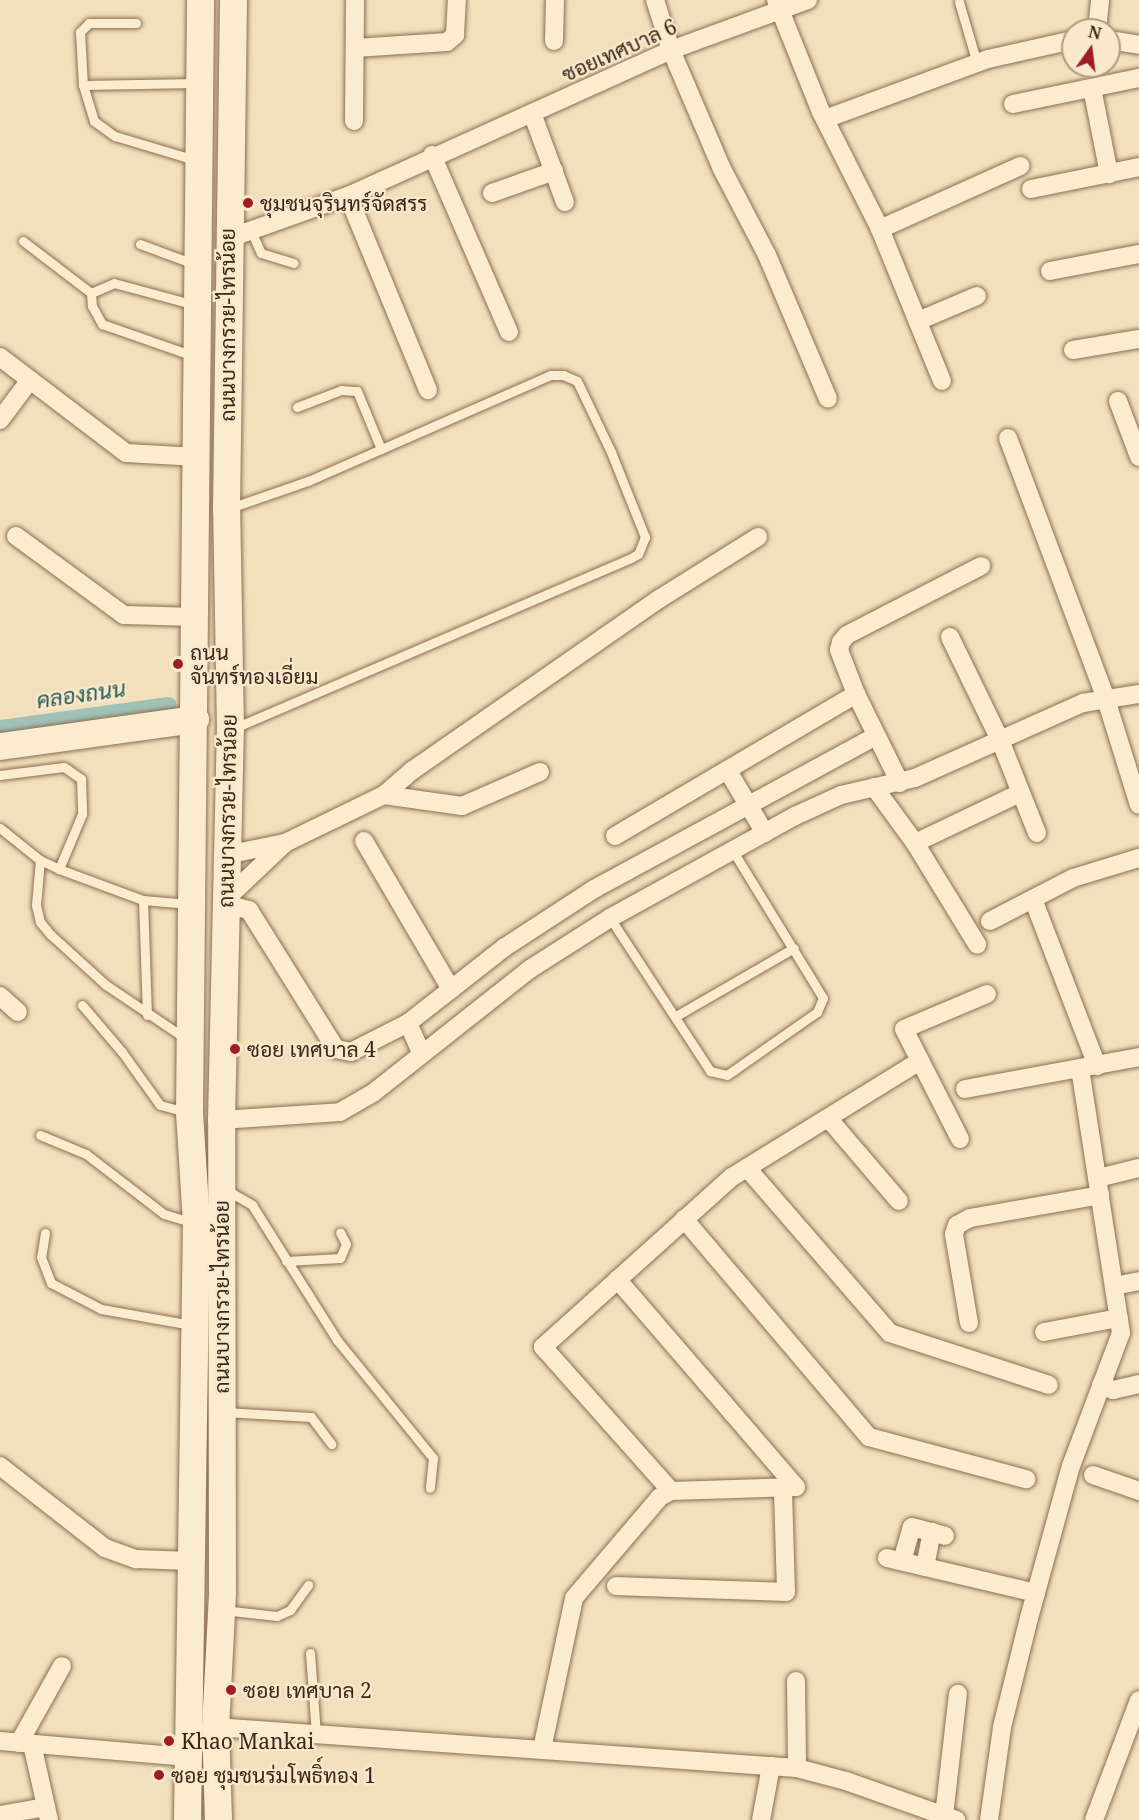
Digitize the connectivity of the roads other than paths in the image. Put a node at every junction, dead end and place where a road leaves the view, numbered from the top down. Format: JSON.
{"nodes":[{"id":1,"x":200,"y":0,"type":"edge"},
{"id":2,"x":233,"y":0,"type":"edge"},
{"id":3,"x":355,"y":0,"type":"edge"},
{"id":4,"x":457,"y":0,"type":"edge"},
{"id":5,"x":555,"y":0,"type":"edge"},
{"id":6,"x":655,"y":0,"type":"edge"},
{"id":7,"x":808,"y":0,"type":"edge"},
{"id":8,"x":1100,"y":0,"type":"edge"},
{"id":9,"x":958,"y":2,"type":"dead end"},
{"id":10,"x":778,"y":5,"type":"edge"},
{"id":11,"x":1098,"y":18,"type":"edge"},
{"id":12,"x":136,"y":23,"type":"dead end"},
{"id":13,"x":554,"y":41,"type":"dead end"},
{"id":14,"x":1121,"y":42,"type":"edge"},
{"id":15,"x":1061,"y":43,"type":"edge"},
{"id":16,"x":1139,"y":45,"type":"edge"},
{"id":17,"x":355,"y":48,"type":"junction"},
{"id":18,"x":671,"y":50,"type":"junction"},
{"id":19,"x":977,"y":63,"type":"junction"},
{"id":20,"x":1139,"y":78,"type":"edge"},
{"id":21,"x":200,"y":83,"type":"junction"},
{"id":22,"x":83,"y":85,"type":"junction"},
{"id":23,"x":1092,"y":88,"type":"junction"},
{"id":24,"x":1013,"y":104,"type":"dead end"},
{"id":25,"x":532,"y":113,"type":"junction"},
{"id":26,"x":825,"y":119,"type":"junction"},
{"id":27,"x":354,"y":121,"type":"dead end"},
{"id":28,"x":432,"y":155,"type":"junction"},
{"id":29,"x":198,"y":161,"type":"junction"},
{"id":30,"x":1020,"y":166,"type":"dead end"},
{"id":31,"x":1139,"y":168,"type":"edge"},
{"id":32,"x":554,"y":171,"type":"junction"},
{"id":33,"x":1109,"y":174,"type":"junction"},
{"id":34,"x":1031,"y":189,"type":"dead end"},
{"id":35,"x":492,"y":192,"type":"dead end"},
{"id":36,"x":348,"y":196,"type":"junction"},
{"id":37,"x":565,"y":202,"type":"dead end"},
{"id":38,"x":880,"y":229,"type":"junction"},
{"id":39,"x":240,"y":236,"type":"junction"},
{"id":40,"x":23,"y":241,"type":"dead end"},
{"id":41,"x":140,"y":244,"type":"dead end"},
{"id":42,"x":1139,"y":254,"type":"edge"},
{"id":43,"x":294,"y":263,"type":"dead end"},
{"id":44,"x":197,"y":265,"type":"junction"},
{"id":45,"x":1050,"y":272,"type":"dead end"},
{"id":46,"x":91,"y":293,"type":"junction"},
{"id":47,"x":977,"y":296,"type":"dead end"},
{"id":48,"x":197,"y":306,"type":"junction"},
{"id":49,"x":918,"y":321,"type":"junction"},
{"id":50,"x":509,"y":332,"type":"dead end"},
{"id":51,"x":1139,"y":339,"type":"edge"},
{"id":52,"x":1073,"y":350,"type":"dead end"},
{"id":53,"x":0,"y":357,"type":"edge"},
{"id":54,"x":197,"y":357,"type":"junction"},
{"id":55,"x":30,"y":380,"type":"junction"},
{"id":56,"x":942,"y":381,"type":"dead end"},
{"id":57,"x":428,"y":390,"type":"dead end"},
{"id":58,"x":828,"y":399,"type":"dead end"},
{"id":59,"x":1118,"y":401,"type":"dead end"},
{"id":60,"x":227,"y":402,"type":"junction"},
{"id":61,"x":197,"y":403,"type":"junction"},
{"id":62,"x":297,"y":407,"type":"dead end"},
{"id":63,"x":0,"y":420,"type":"edge"},
{"id":64,"x":1008,"y":438,"type":"dead end"},
{"id":65,"x":381,"y":449,"type":"junction"},
{"id":66,"x":198,"y":457,"type":"junction"},
{"id":67,"x":1139,"y":457,"type":"edge"},
{"id":68,"x":226,"y":509,"type":"junction"},
{"id":69,"x":16,"y":536,"type":"dead end"},
{"id":70,"x":758,"y":537,"type":"dead end"},
{"id":71,"x":981,"y":566,"type":"dead end"},
{"id":72,"x":197,"y":617,"type":"junction"},
{"id":73,"x":950,"y":637,"type":"dead end"},
{"id":74,"x":856,"y":694,"type":"junction"},
{"id":75,"x":1139,"y":694,"type":"edge"},
{"id":76,"x":1105,"y":696,"type":"junction"},
{"id":77,"x":195,"y":719,"type":"junction"},
{"id":78,"x":230,"y":729,"type":"junction"},
{"id":79,"x":876,"y":736,"type":"junction"},
{"id":80,"x":1000,"y":740,"type":"junction"},
{"id":81,"x":0,"y":746,"type":"edge"},
{"id":82,"x":728,"y":771,"type":"junction"},
{"id":83,"x":540,"y":772,"type":"dead end"},
{"id":84,"x":0,"y":775,"type":"edge"},
{"id":85,"x":900,"y":783,"type":"junction"},
{"id":86,"x":874,"y":787,"type":"junction"},
{"id":87,"x":1020,"y":793,"type":"junction"},
{"id":88,"x":384,"y":795,"type":"junction"},
{"id":89,"x":1139,"y":805,"type":"edge"},
{"id":90,"x":750,"y":806,"type":"junction"},
{"id":91,"x":0,"y":828,"type":"edge"},
{"id":92,"x":765,"y":833,"type":"junction"},
{"id":93,"x":1037,"y":833,"type":"dead end"},
{"id":94,"x":615,"y":836,"type":"dead end"},
{"id":95,"x":364,"y":841,"type":"dead end"},
{"id":96,"x":285,"y":843,"type":"junction"},
{"id":97,"x":915,"y":843,"type":"junction"},
{"id":98,"x":733,"y":851,"type":"junction"},
{"id":99,"x":226,"y":855,"type":"junction"},
{"id":100,"x":1139,"y":858,"type":"edge"},
{"id":101,"x":40,"y":860,"type":"junction"},
{"id":102,"x":59,"y":869,"type":"junction"},
{"id":103,"x":1033,"y":899,"type":"junction"},
{"id":104,"x":143,"y":900,"type":"junction"},
{"id":105,"x":226,"y":901,"type":"junction"},
{"id":106,"x":193,"y":904,"type":"junction"},
{"id":107,"x":610,"y":918,"type":"junction"},
{"id":108,"x":990,"y":921,"type":"dead end"},
{"id":109,"x":977,"y":944,"type":"dead end"},
{"id":110,"x":794,"y":948,"type":"junction"},
{"id":111,"x":451,"y":989,"type":"junction"},
{"id":112,"x":987,"y":994,"type":"dead end"},
{"id":113,"x":0,"y":996,"type":"edge"},
{"id":114,"x":82,"y":1005,"type":"dead end"},
{"id":115,"x":18,"y":1012,"type":"dead end"},
{"id":116,"x":147,"y":1015,"type":"junction"},
{"id":117,"x":676,"y":1016,"type":"junction"},
{"id":118,"x":408,"y":1023,"type":"junction"},
{"id":119,"x":189,"y":1041,"type":"junction"},
{"id":120,"x":422,"y":1054,"type":"junction"},
{"id":121,"x":1139,"y":1057,"type":"edge"},
{"id":122,"x":920,"y":1061,"type":"junction"},
{"id":123,"x":1088,"y":1068,"type":"junction"},
{"id":124,"x":965,"y":1089,"type":"dead end"},
{"id":125,"x":189,"y":1112,"type":"junction"},
{"id":126,"x":828,"y":1118,"type":"junction"},
{"id":127,"x":221,"y":1120,"type":"junction"},
{"id":128,"x":40,"y":1135,"type":"dead end"},
{"id":129,"x":960,"y":1139,"type":"dead end"},
{"id":130,"x":747,"y":1168,"type":"junction"},
{"id":131,"x":1139,"y":1168,"type":"edge"},
{"id":132,"x":221,"y":1187,"type":"junction"},
{"id":133,"x":1099,"y":1187,"type":"junction"},
{"id":134,"x":899,"y":1201,"type":"dead end"},
{"id":135,"x":684,"y":1219,"type":"junction"},
{"id":136,"x":196,"y":1223,"type":"junction"},
{"id":137,"x":340,"y":1232,"type":"dead end"},
{"id":138,"x":45,"y":1233,"type":"dead end"},
{"id":139,"x":286,"y":1261,"type":"junction"},
{"id":140,"x":617,"y":1279,"type":"junction"},
{"id":141,"x":1139,"y":1281,"type":"edge"},
{"id":142,"x":1114,"y":1286,"type":"junction"},
{"id":143,"x":1119,"y":1318,"type":"junction"},
{"id":144,"x":969,"y":1323,"type":"dead end"},
{"id":145,"x":195,"y":1326,"type":"junction"},
{"id":146,"x":1044,"y":1332,"type":"dead end"},
{"id":147,"x":1139,"y":1384,"type":"edge"},
{"id":148,"x":1049,"y":1385,"type":"dead end"},
{"id":149,"x":1101,"y":1385,"type":"junction"},
{"id":150,"x":222,"y":1412,"type":"junction"},
{"id":151,"x":331,"y":1444,"type":"dead end"},
{"id":152,"x":0,"y":1466,"type":"edge"},
{"id":153,"x":1093,"y":1475,"type":"dead end"},
{"id":154,"x":1026,"y":1479,"type":"dead end"},
{"id":155,"x":430,"y":1488,"type":"dead end"},
{"id":156,"x":783,"y":1488,"type":"junction"},
{"id":157,"x":671,"y":1491,"type":"junction"},
{"id":158,"x":1139,"y":1491,"type":"edge"},
{"id":159,"x":192,"y":1513,"type":"junction"},
{"id":160,"x":222,"y":1514,"type":"junction"},
{"id":161,"x":191,"y":1562,"type":"junction"},
{"id":162,"x":925,"y":1567,"type":"junction"},
{"id":163,"x":308,"y":1585,"type":"dead end"},
{"id":164,"x":616,"y":1586,"type":"dead end"},
{"id":165,"x":1036,"y":1593,"type":"junction"},
{"id":166,"x":220,"y":1610,"type":"junction"},
{"id":167,"x":310,"y":1653,"type":"dead end"},
{"id":168,"x":62,"y":1666,"type":"dead end"},
{"id":169,"x":796,"y":1681,"type":"dead end"},
{"id":170,"x":958,"y":1694,"type":"dead end"},
{"id":171,"x":1139,"y":1700,"type":"edge"},
{"id":172,"x":215,"y":1727,"type":"junction"},
{"id":173,"x":316,"y":1734,"type":"junction"},
{"id":174,"x":0,"y":1741,"type":"edge"},
{"id":175,"x":25,"y":1744,"type":"junction"},
{"id":176,"x":542,"y":1749,"type":"junction"},
{"id":177,"x":188,"y":1757,"type":"junction"},
{"id":178,"x":771,"y":1766,"type":"junction"},
{"id":179,"x":797,"y":1768,"type":"junction"},
{"id":180,"x":47,"y":1814,"type":"edge"},
{"id":181,"x":0,"y":1815,"type":"edge"},
{"id":182,"x":950,"y":1818,"type":"edge"},
{"id":183,"x":186,"y":1820,"type":"edge"},
{"id":184,"x":218,"y":1820,"type":"edge"},
{"id":185,"x":761,"y":1820,"type":"edge"},
{"id":186,"x":989,"y":1820,"type":"edge"},
{"id":187,"x":1094,"y":1820,"type":"edge"}],
"edges":[{"from":1,"to":21,"type":"main road","name":"ถนนบางกรวย-ไทรน้อย"},
{"from":2,"to":39,"type":"main road","name":"ถนนบางกรวย-ไทรน้อย"},
{"from":3,"to":17,"type":"street"},
{"from":4,"to":17,"type":"street"},
{"from":5,"to":13,"type":"street"},
{"from":6,"to":18,"type":"street"},
{"from":7,"to":10,"type":"street","name":"ซอยเทศบาล 6"},
{"from":8,"to":11,"type":"street"},
{"from":9,"to":19,"type":"lane"},
{"from":10,"to":18,"type":"street","name":"ซอยเทศบาล 6"},
{"from":10,"to":26,"type":"street"},
{"from":12,"to":22,"type":"lane"},
{"from":14,"to":16,"type":"street"},
{"from":15,"to":19,"type":"street"},
{"from":17,"to":27,"type":"street"},
{"from":18,"to":25,"type":"street","name":"ซอยเทศบาล 6"},
{"from":18,"to":58,"type":"street"},
{"from":19,"to":26,"type":"street"},
{"from":20,"to":23,"type":"street"},
{"from":21,"to":22,"type":"lane"},
{"from":21,"to":29,"type":"main road","name":"ถนนบางกรวย-ไทรน้อย"},
{"from":22,"to":29,"type":"lane"},
{"from":23,"to":24,"type":"street"},
{"from":23,"to":33,"type":"street"},
{"from":25,"to":28,"type":"street","name":"ซอยเทศบาล 6"},
{"from":25,"to":32,"type":"street"},
{"from":26,"to":38,"type":"street"},
{"from":28,"to":36,"type":"street","name":"ซอยเทศบาล 6"},
{"from":28,"to":50,"type":"street"},
{"from":29,"to":44,"type":"main road","name":"ถนนบางกรวย-ไทรน้อย"},
{"from":30,"to":38,"type":"street"},
{"from":31,"to":33,"type":"street"},
{"from":32,"to":35,"type":"street"},
{"from":32,"to":37,"type":"street"},
{"from":33,"to":34,"type":"street"},
{"from":36,"to":39,"type":"street","name":"ซอยเทศบาล 6"},
{"from":36,"to":57,"type":"street"},
{"from":38,"to":49,"type":"street"},
{"from":39,"to":43,"type":"lane"},
{"from":39,"to":60,"type":"main road","name":"ถนนบางกรวย-ไทรน้อย"},
{"from":40,"to":46,"type":"lane"},
{"from":41,"to":44,"type":"lane"},
{"from":42,"to":45,"type":"street"},
{"from":44,"to":48,"type":"main road","name":"ถนนบางกรวย-ไทรน้อย"},
{"from":46,"to":48,"type":"lane"},
{"from":46,"to":54,"type":"lane"},
{"from":47,"to":49,"type":"street"},
{"from":48,"to":54,"type":"main road","name":"ถนนบางกรวย-ไทรน้อย"},
{"from":49,"to":56,"type":"street"},
{"from":51,"to":52,"type":"street"},
{"from":53,"to":55,"type":"street"},
{"from":54,"to":61,"type":"main road","name":"ถนนบางกรวย-ไทรน้อย"},
{"from":55,"to":63,"type":"street"},
{"from":55,"to":66,"type":"street"},
{"from":59,"to":67,"type":"street"},
{"from":60,"to":61,"type":"main road"},
{"from":60,"to":68,"type":"main road","name":"ถนนบางกรวย-ไทรน้อย"},
{"from":61,"to":66,"type":"main road","name":"ถนนบางกรวย-ไทรน้อย"},
{"from":62,"to":65,"type":"lane"},
{"from":64,"to":76,"type":"street"},
{"from":65,"to":68,"type":"lane"},
{"from":65,"to":78,"type":"lane"},
{"from":66,"to":72,"type":"main road","name":"ถนนบางกรวย-ไทรน้อย"},
{"from":68,"to":78,"type":"main road","name":"ถนนบางกรวย-ไทรน้อย"},
{"from":69,"to":72,"type":"street"},
{"from":70,"to":88,"type":"street"},
{"from":71,"to":74,"type":"street"},
{"from":72,"to":77,"type":"main road","name":"ถนนบางกรวย-ไทรน้อย"},
{"from":73,"to":80,"type":"street"},
{"from":74,"to":79,"type":"street"},
{"from":74,"to":82,"type":"street"},
{"from":75,"to":76,"type":"street"},
{"from":76,"to":80,"type":"street"},
{"from":76,"to":89,"type":"street"},
{"from":77,"to":81,"type":"main road"},
{"from":77,"to":106,"type":"main road","name":"ถนนบางกรวย-ไทรน้อย"},
{"from":78,"to":99,"type":"main road","name":"ถนนบางกรวย-ไทรน้อย"},
{"from":79,"to":85,"type":"street"},
{"from":79,"to":90,"type":"street"},
{"from":80,"to":85,"type":"street"},
{"from":80,"to":87,"type":"street"},
{"from":82,"to":90,"type":"street"},
{"from":82,"to":94,"type":"street"},
{"from":83,"to":88,"type":"street"},
{"from":84,"to":102,"type":"lane"},
{"from":85,"to":86,"type":"street"},
{"from":86,"to":92,"type":"street"},
{"from":86,"to":97,"type":"street"},
{"from":87,"to":93,"type":"street"},
{"from":87,"to":97,"type":"street"},
{"from":88,"to":96,"type":"street"},
{"from":90,"to":92,"type":"street"},
{"from":90,"to":111,"type":"street"},
{"from":91,"to":101,"type":"lane"},
{"from":92,"to":98,"type":"street"},
{"from":95,"to":111,"type":"street"},
{"from":96,"to":99,"type":"street"},
{"from":96,"to":105,"type":"street"},
{"from":97,"to":109,"type":"street"},
{"from":98,"to":107,"type":"street"},
{"from":98,"to":110,"type":"lane"},
{"from":99,"to":105,"type":"main road","name":"ถนนบางกรวย-ไทรน้อย"},
{"from":100,"to":103,"type":"street"},
{"from":101,"to":102,"type":"lane"},
{"from":101,"to":116,"type":"lane"},
{"from":102,"to":104,"type":"lane"},
{"from":103,"to":108,"type":"street"},
{"from":103,"to":123,"type":"street"},
{"from":104,"to":106,"type":"lane"},
{"from":104,"to":116,"type":"lane"},
{"from":105,"to":118,"type":"street"},
{"from":105,"to":127,"type":"main road","name":"ถนนบางกรวย-ไทรน้อย"},
{"from":106,"to":119,"type":"main road","name":"ถนนบางกรวย-ไทรน้อย"},
{"from":107,"to":117,"type":"lane"},
{"from":107,"to":120,"type":"street"},
{"from":110,"to":117,"type":"lane"},
{"from":110,"to":117,"type":"lane"},
{"from":111,"to":118,"type":"street"},
{"from":112,"to":122,"type":"street"},
{"from":113,"to":115,"type":"street"},
{"from":114,"to":125,"type":"lane"},
{"from":116,"to":119,"type":"lane"},
{"from":118,"to":120,"type":"street"},
{"from":119,"to":125,"type":"main road","name":"ถนนบางกรวย-ไทรน้อย"},
{"from":120,"to":127,"type":"street"},
{"from":121,"to":123,"type":"street"},
{"from":122,"to":126,"type":"street"},
{"from":122,"to":129,"type":"street"},
{"from":123,"to":124,"type":"street"},
{"from":123,"to":133,"type":"street"},
{"from":125,"to":136,"type":"main road","name":"ถนนบางกรวย-ไทรน้อย"},
{"from":126,"to":130,"type":"street"},
{"from":126,"to":134,"type":"street"},
{"from":127,"to":132,"type":"main road","name":"ถนนบางกรวย-ไทรน้อย"},
{"from":128,"to":136,"type":"lane"},
{"from":130,"to":135,"type":"street"},
{"from":130,"to":148,"type":"street"},
{"from":131,"to":133,"type":"street"},
{"from":132,"to":139,"type":"lane"},
{"from":132,"to":150,"type":"main road","name":"ถนนบางกรวย-ไทรน้อย"},
{"from":133,"to":142,"type":"street"},
{"from":133,"to":144,"type":"street"},
{"from":135,"to":140,"type":"street"},
{"from":135,"to":154,"type":"street"},
{"from":136,"to":145,"type":"main road","name":"ถนนบางกรวย-ไทรน้อย"},
{"from":137,"to":139,"type":"lane"},
{"from":138,"to":145,"type":"lane"},
{"from":139,"to":155,"type":"lane"},
{"from":140,"to":156,"type":"street"},
{"from":140,"to":157,"type":"street"},
{"from":141,"to":142,"type":"street"},
{"from":142,"to":143,"type":"street"},
{"from":143,"to":146,"type":"street"},
{"from":143,"to":149,"type":"street"},
{"from":145,"to":159,"type":"main road","name":"ถนนบางกรวย-ไทรน้อย"},
{"from":147,"to":149,"type":"street"},
{"from":149,"to":165,"type":"street"},
{"from":150,"to":151,"type":"lane"},
{"from":150,"to":160,"type":"main road","name":"ถนนบางกรวย-ไทรน้อย"},
{"from":152,"to":161,"type":"street"},
{"from":153,"to":158,"type":"street"},
{"from":156,"to":157,"type":"street"},
{"from":156,"to":164,"type":"street"},
{"from":157,"to":176,"type":"street"},
{"from":159,"to":160,"type":"main road"},
{"from":159,"to":161,"type":"main road","name":"ถนนบางกรวย-ไทรน้อย"},
{"from":160,"to":166,"type":"main road","name":"ถนนบางกรวย-ไทรน้อย"},
{"from":161,"to":177,"type":"main road","name":"ถนนบางกรวย-ไทรน้อย"},
{"from":162,"to":162,"type":"street"},
{"from":162,"to":165,"type":"street"},
{"from":163,"to":166,"type":"lane"},
{"from":165,"to":186,"type":"street"},
{"from":166,"to":172,"type":"main road","name":"ถนนบางกรวย-ไทรน้อย"},
{"from":167,"to":173,"type":"lane"},
{"from":168,"to":175,"type":"street"},
{"from":169,"to":179,"type":"street"},
{"from":170,"to":182,"type":"street"},
{"from":171,"to":187,"type":"street"},
{"from":172,"to":173,"type":"street"},
{"from":172,"to":184,"type":"main road","name":"ถนนบางกรวย-ไทรน้อย"},
{"from":173,"to":176,"type":"street"},
{"from":174,"to":175,"type":"street"},
{"from":175,"to":177,"type":"street"},
{"from":175,"to":180,"type":"street"},
{"from":176,"to":178,"type":"street"},
{"from":177,"to":183,"type":"main road","name":"ถนนบางกรวย-ไทรน้อย"},
{"from":178,"to":179,"type":"street"},
{"from":178,"to":185,"type":"street"},
{"from":179,"to":182,"type":"street"},
{"from":180,"to":181,"type":"street"}]}
